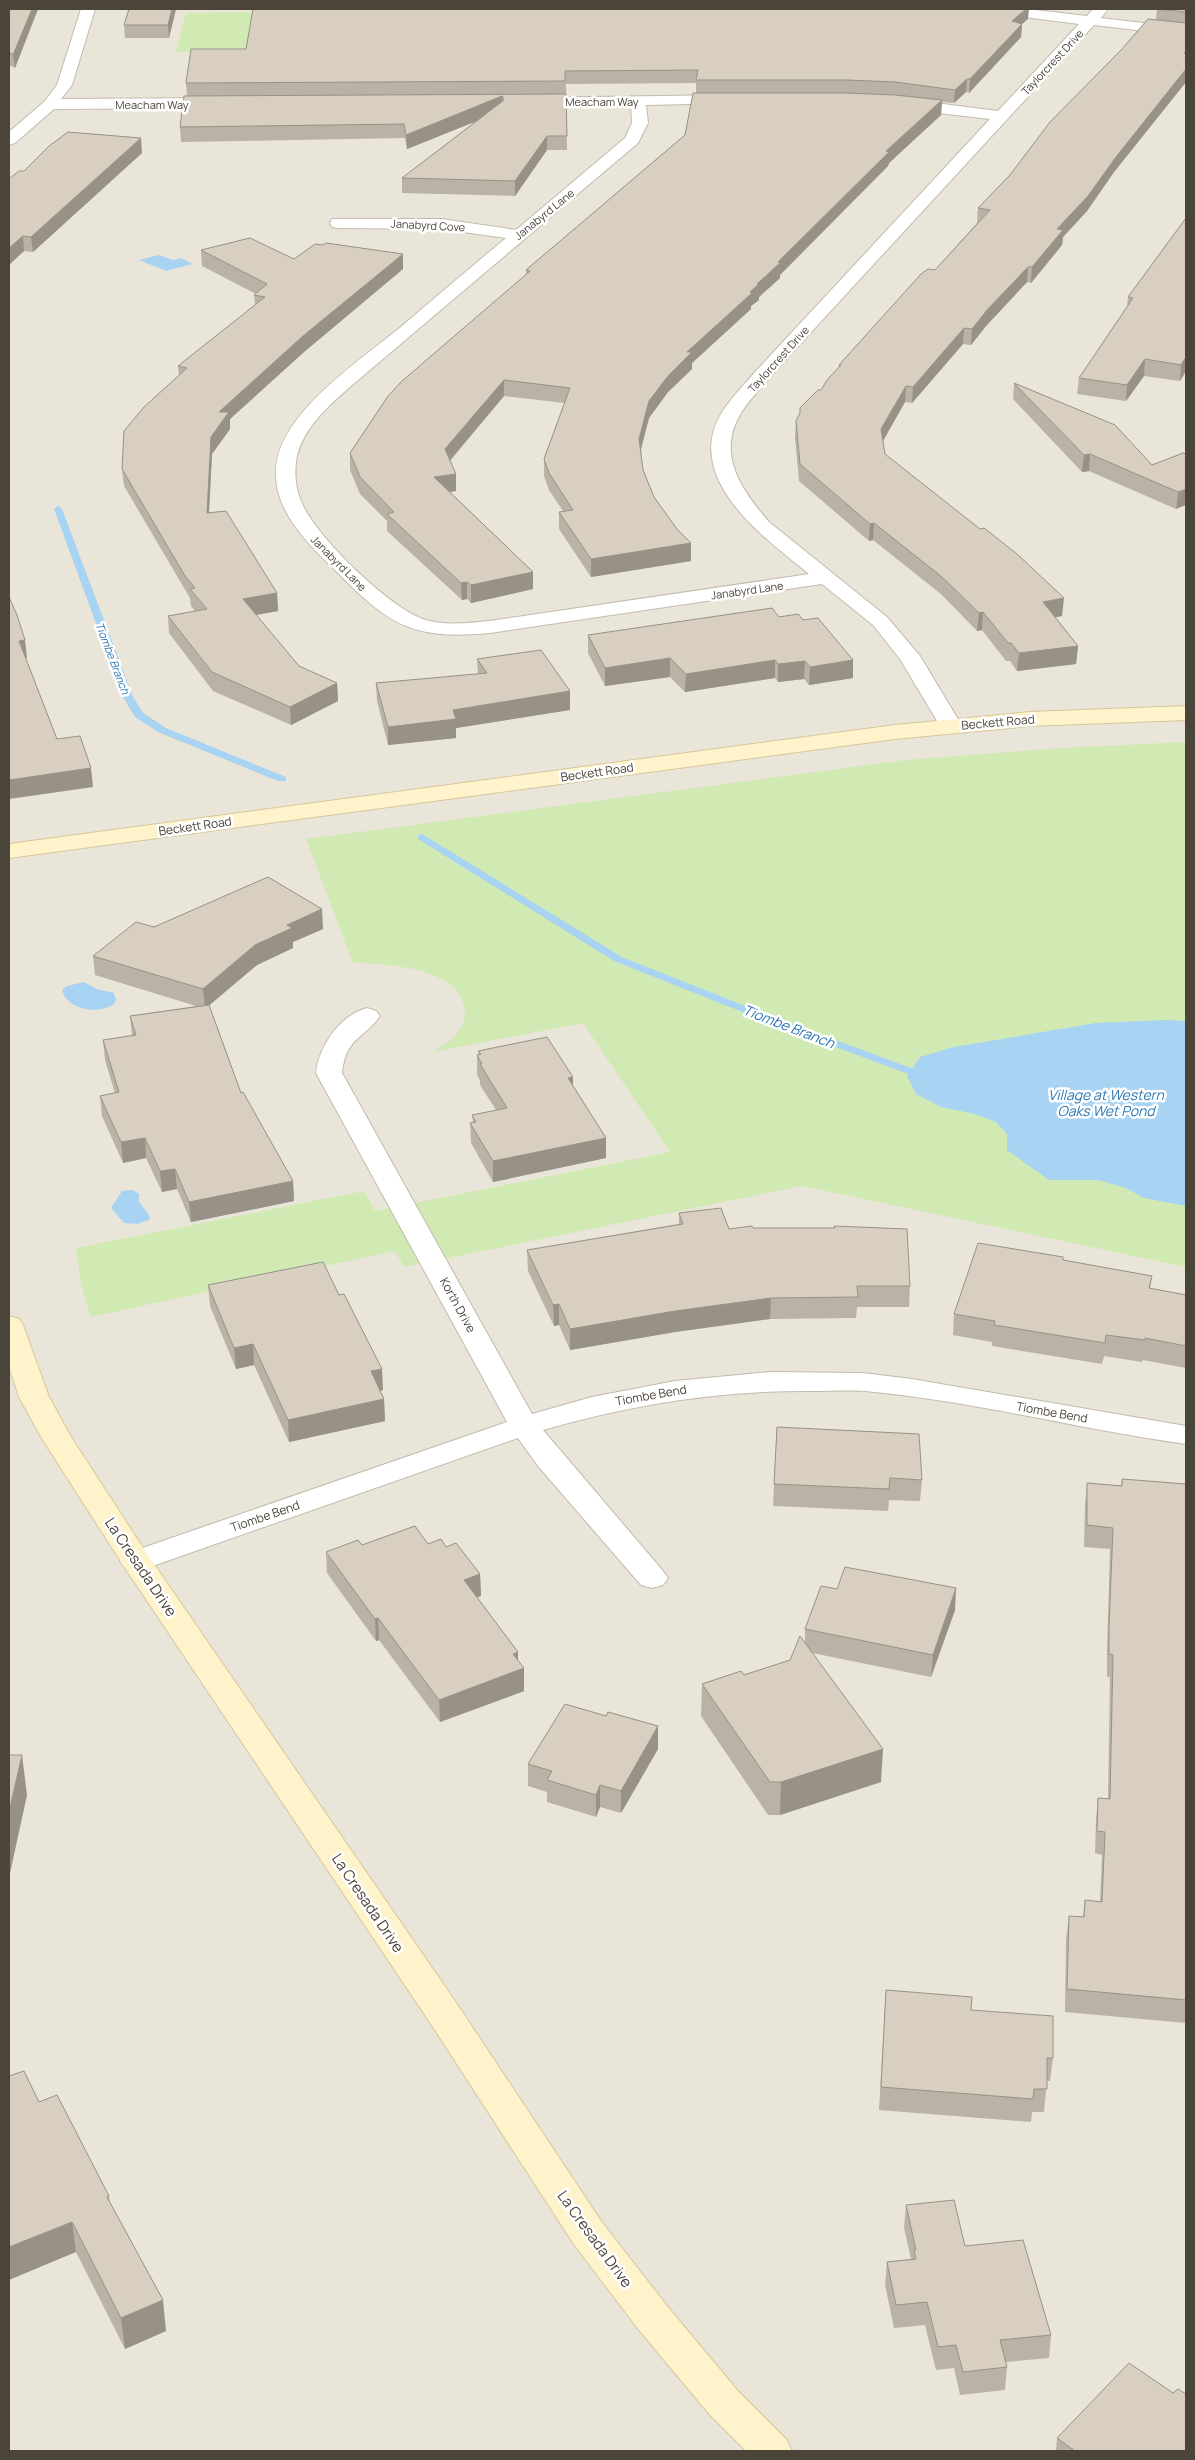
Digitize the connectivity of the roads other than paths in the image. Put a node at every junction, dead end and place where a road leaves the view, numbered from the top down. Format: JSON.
{"nodes":[{"id":1,"x":88,"y":9,"type":"edge"},
{"id":2,"x":993,"y":9,"type":"edge"},
{"id":3,"x":1096,"y":14,"type":"edge"},
{"id":4,"x":1186,"y":32,"type":"edge"},
{"id":5,"x":638,"y":100,"type":"junction"},
{"id":6,"x":744,"y":100,"type":"edge"},
{"id":7,"x":513,"y":101,"type":"edge"},
{"id":8,"x":885,"y":102,"type":"edge"},
{"id":9,"x":238,"y":103,"type":"edge"},
{"id":10,"x":50,"y":104,"type":"junction"},
{"id":11,"x":1002,"y":116,"type":"junction"},
{"id":12,"x":9,"y":140,"type":"edge"},
{"id":13,"x":338,"y":223,"type":"dead end"},
{"id":14,"x":518,"y":235,"type":"junction"},
{"id":15,"x":828,"y":578,"type":"junction"},
{"id":16,"x":1186,"y":713,"type":"edge"},
{"id":17,"x":951,"y":726,"type":"junction"},
{"id":18,"x":9,"y":851,"type":"edge"},
{"id":19,"x":367,"y":1016,"type":"dead end"},
{"id":20,"x":9,"y":1325,"type":"edge"},
{"id":21,"x":524,"y":1426,"type":"junction"},
{"id":22,"x":1186,"y":1435,"type":"edge"},
{"id":23,"x":136,"y":1561,"type":"junction"},
{"id":24,"x":652,"y":1578,"type":"dead end"},
{"id":25,"x":772,"y":2451,"type":"edge"}],
"edges":[{"from":1,"to":10,"type":"street"},
{"from":2,"to":3,"type":"street"},
{"from":3,"to":4,"type":"street"},
{"from":3,"to":11,"type":"street","name":"Taylorcrest Drive"},
{"from":5,"to":6,"type":"street","name":"Meacham Way"},
{"from":5,"to":7,"type":"street","name":"Meacham Way"},
{"from":5,"to":14,"type":"street","name":"Janabyrd Lane"},
{"from":8,"to":11,"type":"street"},
{"from":9,"to":10,"type":"street","name":"Meacham Way"},
{"from":10,"to":12,"type":"street"},
{"from":11,"to":15,"type":"street","name":"Taylorcrest Drive"},
{"from":13,"to":14,"type":"street","name":"Janabyrd Cove"},
{"from":14,"to":15,"type":"street","name":"Janabyrd Lane"},
{"from":15,"to":17,"type":"street","name":"Taylorcrest Drive"},
{"from":16,"to":17,"type":"street","name":"Beckett Road"},
{"from":17,"to":18,"type":"street","name":"Beckett Road"},
{"from":19,"to":21,"type":"street","name":"Korth Drive"},
{"from":20,"to":23,"type":"street","name":"La Cresada Drive"},
{"from":21,"to":22,"type":"street","name":"Tiombe Bend"},
{"from":21,"to":23,"type":"street","name":"Tiombe Bend"},
{"from":21,"to":24,"type":"street","name":"Korth Drive"},
{"from":23,"to":25,"type":"street","name":"La Cresada Drive"}]}
